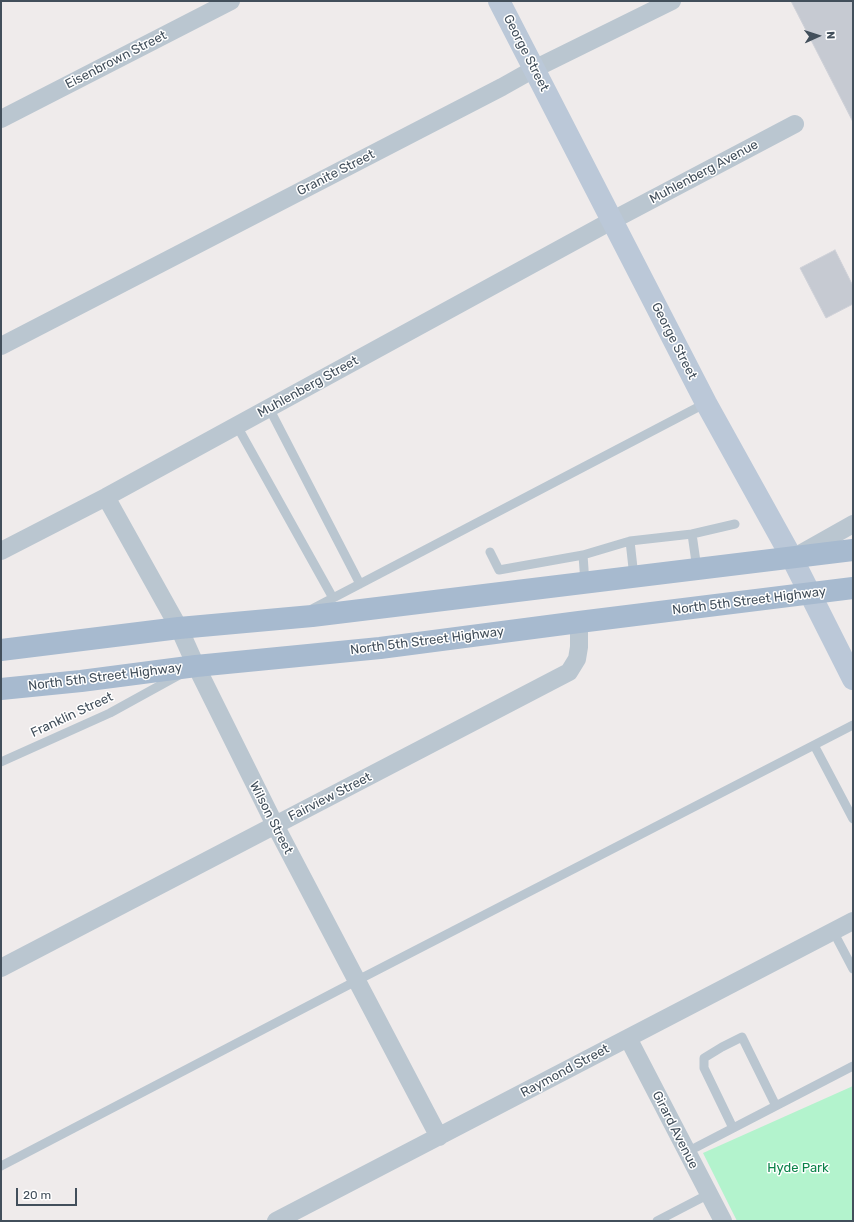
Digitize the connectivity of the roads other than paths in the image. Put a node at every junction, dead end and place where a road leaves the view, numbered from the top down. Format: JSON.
{"nodes":[{"id":1,"x":231,"y":1,"type":"edge"},
{"id":2,"x":499,"y":1,"type":"edge"},
{"id":3,"x":672,"y":1,"type":"edge"},
{"id":4,"x":534,"y":69,"type":"junction"},
{"id":5,"x":1,"y":119,"type":"edge"},
{"id":6,"x":795,"y":124,"type":"dead end"},
{"id":7,"x":613,"y":220,"type":"junction"},
{"id":8,"x":1,"y":346,"type":"edge"},
{"id":9,"x":706,"y":403,"type":"junction"},
{"id":10,"x":269,"y":408,"type":"junction"},
{"id":11,"x":237,"y":426,"type":"junction"},
{"id":12,"x":106,"y":497,"type":"junction"},
{"id":13,"x":734,"y":524,"type":"dead end"},
{"id":14,"x":853,"y":524,"type":"edge"},
{"id":15,"x":692,"y":534,"type":"junction"},
{"id":16,"x":630,"y":540,"type":"junction"},
{"id":17,"x":853,"y":550,"type":"edge"},
{"id":18,"x":1,"y":551,"type":"edge"},
{"id":19,"x":490,"y":552,"type":"dead end"},
{"id":20,"x":583,"y":555,"type":"junction"},
{"id":21,"x":792,"y":558,"type":"junction"},
{"id":22,"x":697,"y":569,"type":"junction"},
{"id":23,"x":634,"y":577,"type":"junction"},
{"id":24,"x":521,"y":579,"type":"junction"},
{"id":25,"x":585,"y":583,"type":"junction"},
{"id":26,"x":360,"y":584,"type":"junction"},
{"id":27,"x":853,"y":588,"type":"edge"},
{"id":28,"x":810,"y":593,"type":"junction"},
{"id":29,"x":333,"y":598,"type":"junction"},
{"id":30,"x":295,"y":618,"type":"junction"},
{"id":31,"x":579,"y":622,"type":"junction"},
{"id":32,"x":179,"y":628,"type":"junction"},
{"id":33,"x":1,"y":650,"type":"edge"},
{"id":34,"x":196,"y":666,"type":"junction"},
{"id":35,"x":853,"y":679,"type":"edge"},
{"id":36,"x":1,"y":688,"type":"edge"},
{"id":37,"x":853,"y":725,"type":"edge"},
{"id":38,"x":814,"y":745,"type":"junction"},
{"id":39,"x":1,"y":762,"type":"edge"},
{"id":40,"x":853,"y":819,"type":"edge"},
{"id":41,"x":275,"y":825,"type":"junction"},
{"id":42,"x":853,"y":920,"type":"edge"},
{"id":43,"x":833,"y":931,"type":"junction"},
{"id":44,"x":1,"y":968,"type":"edge"},
{"id":45,"x":853,"y":969,"type":"edge"},
{"id":46,"x":356,"y":981,"type":"junction"},
{"id":47,"x":628,"y":1038,"type":"junction"},
{"id":48,"x":853,"y":1066,"type":"edge"},
{"id":49,"x":776,"y":1106,"type":"junction"},
{"id":50,"x":733,"y":1128,"type":"junction"},
{"id":51,"x":439,"y":1137,"type":"junction"},
{"id":52,"x":687,"y":1152,"type":"junction"},
{"id":53,"x":1,"y":1166,"type":"edge"},
{"id":54,"x":709,"y":1194,"type":"junction"},
{"id":55,"x":276,"y":1221,"type":"edge"},
{"id":56,"x":657,"y":1221,"type":"edge"},
{"id":57,"x":723,"y":1221,"type":"edge"}],
"edges":[{"from":1,"to":5,"type":"street","name":"Eisenbrown Street"},
{"from":2,"to":4,"type":"street","name":"George Street"},
{"from":3,"to":4,"type":"street","name":"Granite Street"},
{"from":4,"to":7,"type":"street","name":"George Street"},
{"from":4,"to":8,"type":"street","name":"Granite Street"},
{"from":6,"to":7,"type":"street","name":"Muhlenberg Avenue"},
{"from":7,"to":9,"type":"street","name":"George Street"},
{"from":7,"to":10,"type":"street","name":"Muhlenberg Street"},
{"from":9,"to":21,"type":"street","name":"George Street"},
{"from":9,"to":26,"type":"lane"},
{"from":10,"to":11,"type":"street","name":"Muhlenberg Street"},
{"from":10,"to":26,"type":"lane"},
{"from":11,"to":12,"type":"street","name":"Muhlenberg Street"},
{"from":11,"to":29,"type":"lane"},
{"from":12,"to":18,"type":"street","name":"Muhlenberg Street"},
{"from":12,"to":32,"type":"street","name":"Wilson Street"},
{"from":13,"to":15,"type":"lane"},
{"from":14,"to":21,"type":"street"},
{"from":15,"to":16,"type":"lane"},
{"from":15,"to":22,"type":"lane"},
{"from":16,"to":20,"type":"lane"},
{"from":16,"to":23,"type":"lane"},
{"from":17,"to":21,"type":"main road"},
{"from":19,"to":24,"type":"lane"},
{"from":20,"to":24,"type":"lane"},
{"from":20,"to":25,"type":"lane"},
{"from":21,"to":22,"type":"main road"},
{"from":21,"to":28,"type":"street","name":"George Street"},
{"from":22,"to":23,"type":"main road"},
{"from":23,"to":25,"type":"main road"},
{"from":24,"to":25,"type":"main road"},
{"from":24,"to":30,"type":"main road"},
{"from":26,"to":29,"type":"lane"},
{"from":27,"to":28,"type":"main road","name":"North 5th Street Highway"},
{"from":28,"to":31,"type":"main road","name":"North 5th Street Highway"},
{"from":28,"to":35,"type":"street","name":"George Street"},
{"from":29,"to":30,"type":"lane"},
{"from":30,"to":32,"type":"main road"},
{"from":31,"to":34,"type":"main road","name":"North 5th Street Highway"},
{"from":31,"to":41,"type":"street","name":"Fairview Street"},
{"from":32,"to":33,"type":"main road"},
{"from":32,"to":34,"type":"street","name":"Wilson Street"},
{"from":34,"to":36,"type":"main road","name":"North 5th Street Highway"},
{"from":34,"to":39,"type":"lane","name":"Franklin Street"},
{"from":34,"to":41,"type":"street","name":"Wilson Street"},
{"from":37,"to":38,"type":"lane"},
{"from":38,"to":40,"type":"lane"},
{"from":38,"to":46,"type":"lane"},
{"from":41,"to":44,"type":"street","name":"Fairview Street"},
{"from":41,"to":46,"type":"street","name":"Wilson Street"},
{"from":42,"to":43,"type":"street","name":"Raymond Street"},
{"from":43,"to":45,"type":"lane"},
{"from":43,"to":47,"type":"street","name":"Raymond Street"},
{"from":46,"to":51,"type":"street","name":"Wilson Street"},
{"from":46,"to":53,"type":"lane"},
{"from":47,"to":51,"type":"street","name":"Raymond Street"},
{"from":47,"to":52,"type":"street","name":"Girard Avenue"},
{"from":48,"to":49,"type":"lane"},
{"from":49,"to":50,"type":"lane"},
{"from":49,"to":50,"type":"lane"},
{"from":50,"to":52,"type":"lane"},
{"from":51,"to":55,"type":"street","name":"Raymond Street"},
{"from":52,"to":54,"type":"street","name":"Girard Avenue"},
{"from":54,"to":56,"type":"lane"},
{"from":54,"to":57,"type":"street","name":"Girard Avenue"}]}
